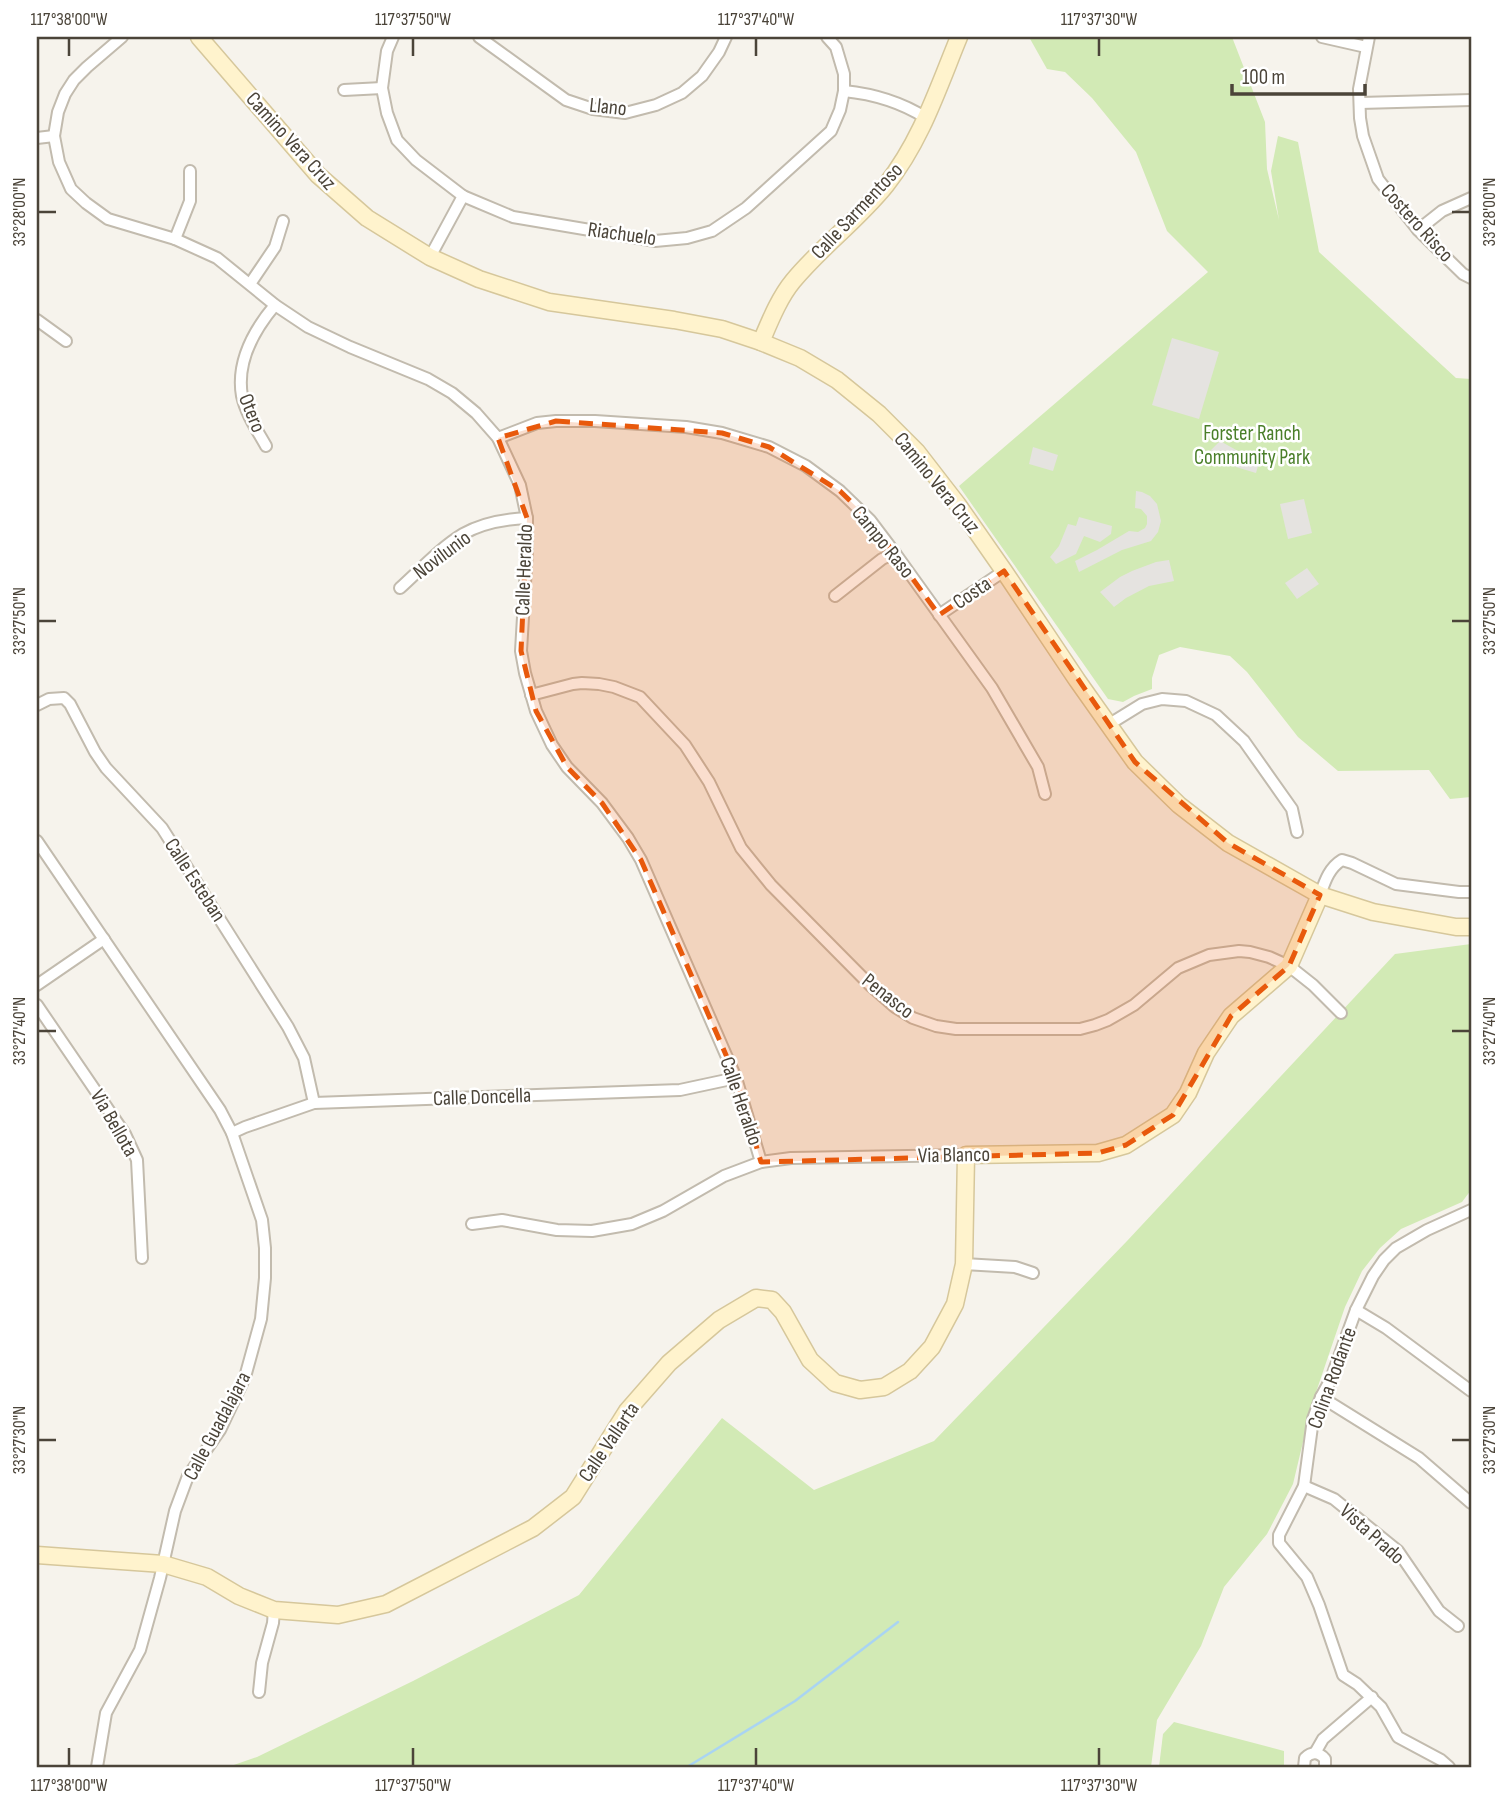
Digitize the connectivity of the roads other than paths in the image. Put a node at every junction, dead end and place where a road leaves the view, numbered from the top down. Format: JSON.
{"nodes":[{"id":1,"x":122,"y":37,"type":"edge"},
{"id":2,"x":200,"y":37,"type":"edge"},
{"id":3,"x":393,"y":37,"type":"edge"},
{"id":4,"x":479,"y":37,"type":"edge"},
{"id":5,"x":726,"y":37,"type":"edge"},
{"id":6,"x":827,"y":37,"type":"edge"},
{"id":7,"x":959,"y":37,"type":"edge"},
{"id":8,"x":1322,"y":37,"type":"edge"},
{"id":9,"x":1368,"y":42,"type":"edge"},
{"id":10,"x":344,"y":89,"type":"dead end"},
{"id":11,"x":382,"y":89,"type":"junction"},
{"id":12,"x":844,"y":91,"type":"junction"},
{"id":13,"x":1471,"y":100,"type":"edge"},
{"id":14,"x":1360,"y":103,"type":"junction"},
{"id":15,"x":926,"y":118,"type":"junction"},
{"id":16,"x":54,"y":136,"type":"junction"},
{"id":17,"x":37,"y":138,"type":"edge"},
{"id":18,"x":190,"y":171,"type":"dead end"},
{"id":19,"x":463,"y":196,"type":"junction"},
{"id":20,"x":1471,"y":198,"type":"edge"},
{"id":21,"x":283,"y":220,"type":"dead end"},
{"id":22,"x":1418,"y":230,"type":"junction"},
{"id":23,"x":175,"y":239,"type":"junction"},
{"id":24,"x":430,"y":257,"type":"junction"},
{"id":25,"x":1471,"y":278,"type":"edge"},
{"id":26,"x":250,"y":284,"type":"junction"},
{"id":27,"x":275,"y":305,"type":"junction"},
{"id":28,"x":37,"y":320,"type":"edge"},
{"id":29,"x":66,"y":341,"type":"dead end"},
{"id":30,"x":761,"y":342,"type":"junction"},
{"id":31,"x":498,"y":438,"type":"junction"},
{"id":32,"x":266,"y":446,"type":"dead end"},
{"id":33,"x":527,"y":518,"type":"junction"},
{"id":34,"x":895,"y":553,"type":"junction"},
{"id":35,"x":1004,"y":571,"type":"junction"},
{"id":36,"x":400,"y":588,"type":"dead end"},
{"id":37,"x":835,"y":596,"type":"dead end"},
{"id":38,"x":939,"y":615,"type":"junction"},
{"id":39,"x":531,"y":695,"type":"junction"},
{"id":40,"x":37,"y":705,"type":"edge"},
{"id":41,"x":1108,"y":725,"type":"junction"},
{"id":42,"x":1045,"y":794,"type":"dead end"},
{"id":43,"x":1297,"y":832,"type":"dead end"},
{"id":44,"x":37,"y":841,"type":"edge"},
{"id":45,"x":1471,"y":892,"type":"edge"},
{"id":46,"x":1320,"y":895,"type":"junction"},
{"id":47,"x":1471,"y":927,"type":"edge"},
{"id":48,"x":104,"y":939,"type":"junction"},
{"id":49,"x":1289,"y":966,"type":"junction"},
{"id":50,"x":37,"y":985,"type":"edge"},
{"id":51,"x":37,"y":1005,"type":"edge"},
{"id":52,"x":1341,"y":1013,"type":"dead end"},
{"id":53,"x":736,"y":1078,"type":"junction"},
{"id":54,"x":314,"y":1103,"type":"junction"},
{"id":55,"x":232,"y":1133,"type":"junction"},
{"id":56,"x":966,"y":1155,"type":"junction"},
{"id":57,"x":761,"y":1162,"type":"junction"},
{"id":58,"x":1471,"y":1210,"type":"edge"},
{"id":59,"x":472,"y":1224,"type":"dead end"},
{"id":60,"x":142,"y":1258,"type":"dead end"},
{"id":61,"x":964,"y":1264,"type":"junction"},
{"id":62,"x":1033,"y":1273,"type":"dead end"},
{"id":63,"x":1356,"y":1310,"type":"junction"},
{"id":64,"x":1471,"y":1391,"type":"edge"},
{"id":65,"x":1321,"y":1396,"type":"junction"},
{"id":66,"x":1304,"y":1486,"type":"junction"},
{"id":67,"x":1471,"y":1503,"type":"edge"},
{"id":68,"x":37,"y":1555,"type":"edge"},
{"id":69,"x":163,"y":1564,"type":"junction"},
{"id":70,"x":274,"y":1610,"type":"junction"},
{"id":71,"x":1458,"y":1626,"type":"dead end"},
{"id":72,"x":259,"y":1692,"type":"dead end"},
{"id":73,"x":1372,"y":1697,"type":"junction"},
{"id":74,"x":1315,"y":1753,"type":"junction"},
{"id":75,"x":97,"y":1767,"type":"edge"},
{"id":76,"x":1304,"y":1767,"type":"edge"},
{"id":77,"x":1325,"y":1767,"type":"edge"},
{"id":78,"x":1449,"y":1767,"type":"edge"}],
"edges":[{"from":1,"to":16,"type":"street","name":"Calle Heraldo"},
{"from":2,"to":24,"type":"street","name":"Camino Vera Cruz"},
{"from":3,"to":11,"type":"street","name":"Riachuelo"},
{"from":4,"to":5,"type":"street","name":"Llano"},
{"from":6,"to":12,"type":"street","name":"Riachuelo"},
{"from":7,"to":15,"type":"street","name":"Calle Sarmentoso"},
{"from":8,"to":9,"type":"street"},
{"from":9,"to":14,"type":"street","name":"Costero Risco"},
{"from":10,"to":11,"type":"street"},
{"from":11,"to":19,"type":"street","name":"Riachuelo"},
{"from":12,"to":15,"type":"street"},
{"from":12,"to":19,"type":"street","name":"Riachuelo"},
{"from":13,"to":14,"type":"street"},
{"from":14,"to":22,"type":"street","name":"Costero Risco"},
{"from":15,"to":30,"type":"street","name":"Calle Sarmentoso"},
{"from":16,"to":17,"type":"street"},
{"from":16,"to":23,"type":"street","name":"Calle Heraldo"},
{"from":18,"to":23,"type":"street"},
{"from":19,"to":24,"type":"street"},
{"from":20,"to":22,"type":"street"},
{"from":21,"to":26,"type":"street"},
{"from":22,"to":25,"type":"street","name":"Costero Risco"},
{"from":23,"to":26,"type":"street","name":"Calle Heraldo"},
{"from":24,"to":30,"type":"street","name":"Camino Vera Cruz"},
{"from":26,"to":27,"type":"street","name":"Calle Heraldo"},
{"from":27,"to":31,"type":"street","name":"Calle Heraldo"},
{"from":27,"to":32,"type":"street","name":"Otero"},
{"from":28,"to":29,"type":"street"},
{"from":30,"to":35,"type":"street","name":"Camino Vera Cruz"},
{"from":31,"to":33,"type":"street","name":"Calle Heraldo"},
{"from":31,"to":34,"type":"street","name":"Campo Raso"},
{"from":33,"to":36,"type":"street","name":"Novilunio"},
{"from":33,"to":39,"type":"street","name":"Calle Heraldo"},
{"from":34,"to":37,"type":"street"},
{"from":34,"to":38,"type":"street","name":"Campo Raso"},
{"from":35,"to":38,"type":"street","name":"Costa"},
{"from":35,"to":41,"type":"street","name":"Camino Vera Cruz"},
{"from":38,"to":42,"type":"street","name":"Campo Raso"},
{"from":39,"to":49,"type":"street","name":"Penasco"},
{"from":39,"to":53,"type":"street","name":"Calle Heraldo"},
{"from":40,"to":54,"type":"street","name":"Calle Esteban"},
{"from":41,"to":43,"type":"street"},
{"from":41,"to":46,"type":"street","name":"Camino Vera Cruz"},
{"from":44,"to":48,"type":"street","name":"Calle Guadalajara"},
{"from":45,"to":46,"type":"street"},
{"from":46,"to":47,"type":"street","name":"Camino Vera Cruz"},
{"from":46,"to":49,"type":"street","name":"Via Blanco"},
{"from":48,"to":50,"type":"street"},
{"from":48,"to":55,"type":"street","name":"Calle Guadalajara"},
{"from":49,"to":52,"type":"street","name":"Penasco"},
{"from":49,"to":56,"type":"street","name":"Via Blanco"},
{"from":51,"to":60,"type":"street","name":"Via Bellota"},
{"from":53,"to":54,"type":"street","name":"Calle Doncella"},
{"from":53,"to":57,"type":"street","name":"Calle Heraldo"},
{"from":54,"to":55,"type":"street","name":"Calle Doncella"},
{"from":55,"to":69,"type":"street","name":"Calle Guadalajara"},
{"from":56,"to":57,"type":"street","name":"Via Blanco"},
{"from":56,"to":61,"type":"street","name":"Calle Vallarta"},
{"from":57,"to":59,"type":"street","name":"Via Blanco"},
{"from":58,"to":63,"type":"street","name":"Colina Rodante"},
{"from":61,"to":62,"type":"street"},
{"from":61,"to":70,"type":"street","name":"Calle Vallarta"},
{"from":63,"to":64,"type":"street"},
{"from":63,"to":65,"type":"street","name":"Colina Rodante"},
{"from":65,"to":66,"type":"street","name":"Colina Rodante"},
{"from":65,"to":67,"type":"street"},
{"from":66,"to":71,"type":"street","name":"Vista Prado"},
{"from":66,"to":73,"type":"street","name":"Colina Rodante"},
{"from":68,"to":69,"type":"street","name":"Calle Vallarta"},
{"from":69,"to":70,"type":"street","name":"Calle Vallarta"},
{"from":69,"to":75,"type":"street","name":"Calle Guadalajara"},
{"from":70,"to":72,"type":"street"},
{"from":73,"to":74,"type":"street"},
{"from":73,"to":78,"type":"street"},
{"from":74,"to":76,"type":"street"},
{"from":74,"to":77,"type":"street"}]}
